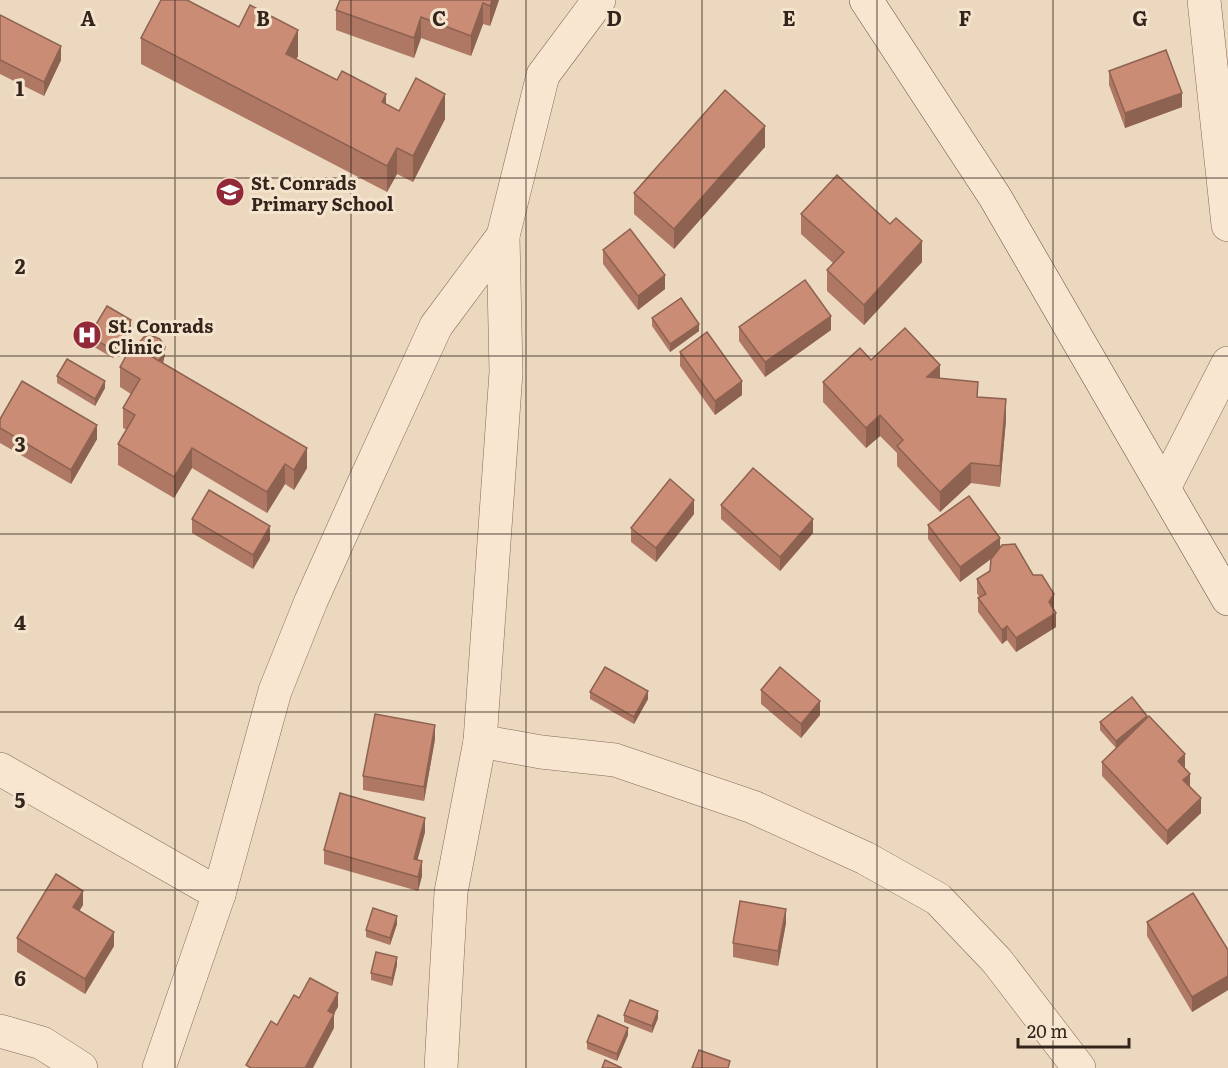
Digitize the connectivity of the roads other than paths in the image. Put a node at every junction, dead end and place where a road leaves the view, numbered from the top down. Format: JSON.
{"nodes":[{"id":1,"x":599,"y":0,"type":"edge"},
{"id":2,"x":866,"y":0,"type":"edge"},
{"id":3,"x":1204,"y":0,"type":"edge"},
{"id":4,"x":1228,"y":225,"type":"edge"},
{"id":5,"x":503,"y":236,"type":"junction"},
{"id":6,"x":1228,"y":363,"type":"edge"},
{"id":7,"x":1164,"y":488,"type":"junction"},
{"id":8,"x":1228,"y":599,"type":"edge"},
{"id":9,"x":480,"y":741,"type":"junction"},
{"id":10,"x":0,"y":769,"type":"edge"},
{"id":11,"x":219,"y":894,"type":"junction"},
{"id":12,"x":0,"y":1031,"type":"edge"},
{"id":13,"x":81,"y":1068,"type":"edge"},
{"id":14,"x":159,"y":1068,"type":"edge"},
{"id":15,"x":441,"y":1068,"type":"edge"},
{"id":16,"x":1079,"y":1068,"type":"edge"}],
"edges":[{"from":1,"to":5,"type":"street"},
{"from":2,"to":7,"type":"street"},
{"from":3,"to":4,"type":"street"},
{"from":5,"to":9,"type":"street"},
{"from":5,"to":11,"type":"street"},
{"from":6,"to":7,"type":"street"},
{"from":7,"to":8,"type":"street"},
{"from":9,"to":15,"type":"street"},
{"from":9,"to":16,"type":"street"},
{"from":10,"to":11,"type":"street"},
{"from":11,"to":14,"type":"street"},
{"from":12,"to":13,"type":"street"}]}
